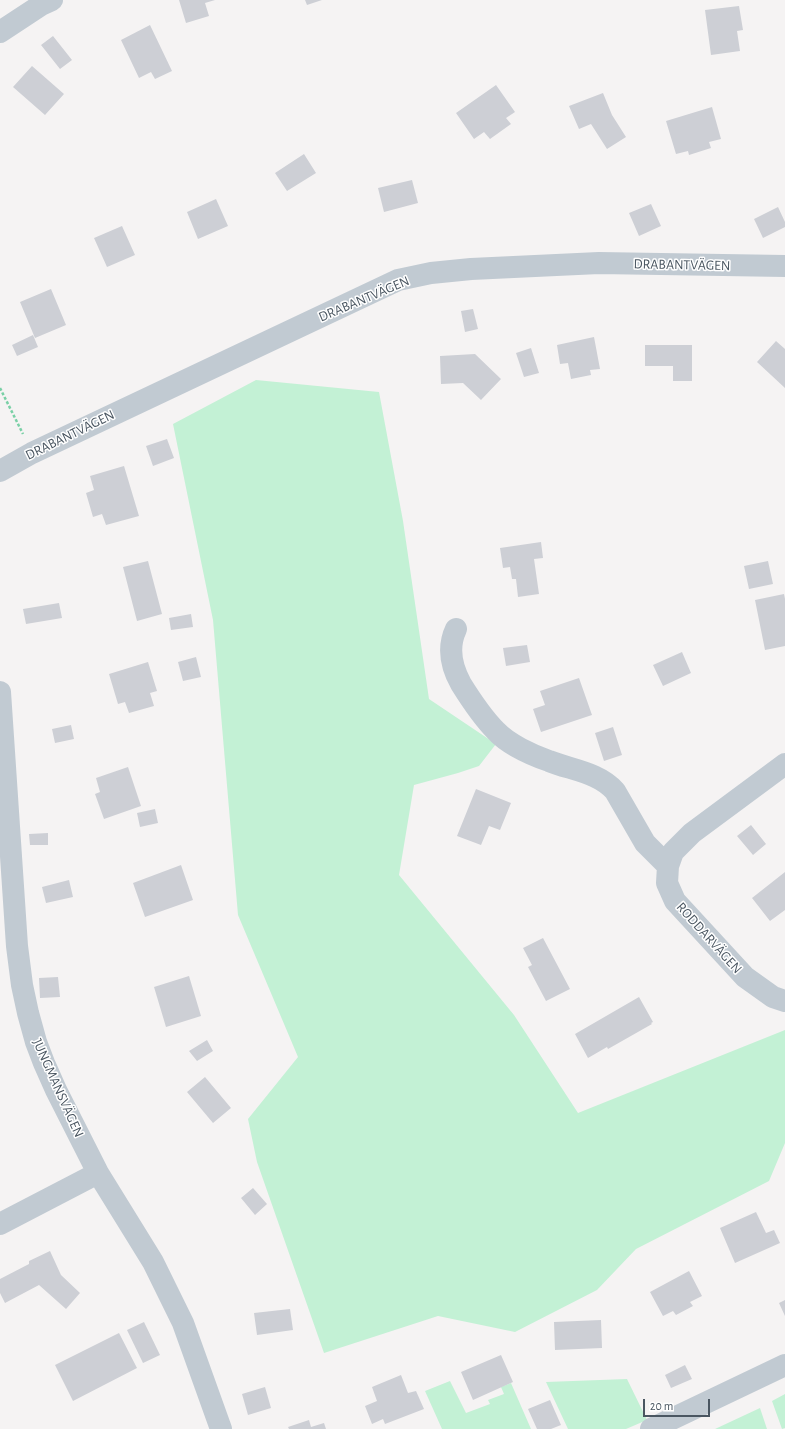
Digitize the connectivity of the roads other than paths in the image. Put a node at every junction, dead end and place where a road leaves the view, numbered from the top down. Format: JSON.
{"nodes":[{"id":1,"x":52,"y":0,"type":"edge"},
{"id":2,"x":0,"y":32,"type":"edge"},
{"id":3,"x":785,"y":266,"type":"edge"},
{"id":4,"x":0,"y":470,"type":"edge"},
{"id":5,"x":456,"y":628,"type":"dead end"},
{"id":6,"x":0,"y":692,"type":"edge"},
{"id":7,"x":785,"y":764,"type":"edge"},
{"id":8,"x":668,"y":866,"type":"junction"},
{"id":9,"x":785,"y":1001,"type":"edge"},
{"id":10,"x":98,"y":1173,"type":"junction"},
{"id":11,"x":0,"y":1224,"type":"edge"},
{"id":12,"x":785,"y":1365,"type":"edge"},
{"id":13,"x":221,"y":1429,"type":"edge"},
{"id":14,"x":651,"y":1429,"type":"edge"}],
"edges":[{"from":1,"to":2,"type":"street"},
{"from":3,"to":4,"type":"street","name":"DRABANTVÄGEN"},
{"from":5,"to":8,"type":"street"},
{"from":6,"to":10,"type":"street","name":"JUNGMANSVÄGEN"},
{"from":7,"to":8,"type":"street","name":"RODDARVÄGEN"},
{"from":8,"to":9,"type":"street","name":"RODDARVÄGEN"},
{"from":10,"to":11,"type":"street"},
{"from":10,"to":13,"type":"street","name":"JUNGMANSVÄGEN"},
{"from":12,"to":14,"type":"street"}]}
